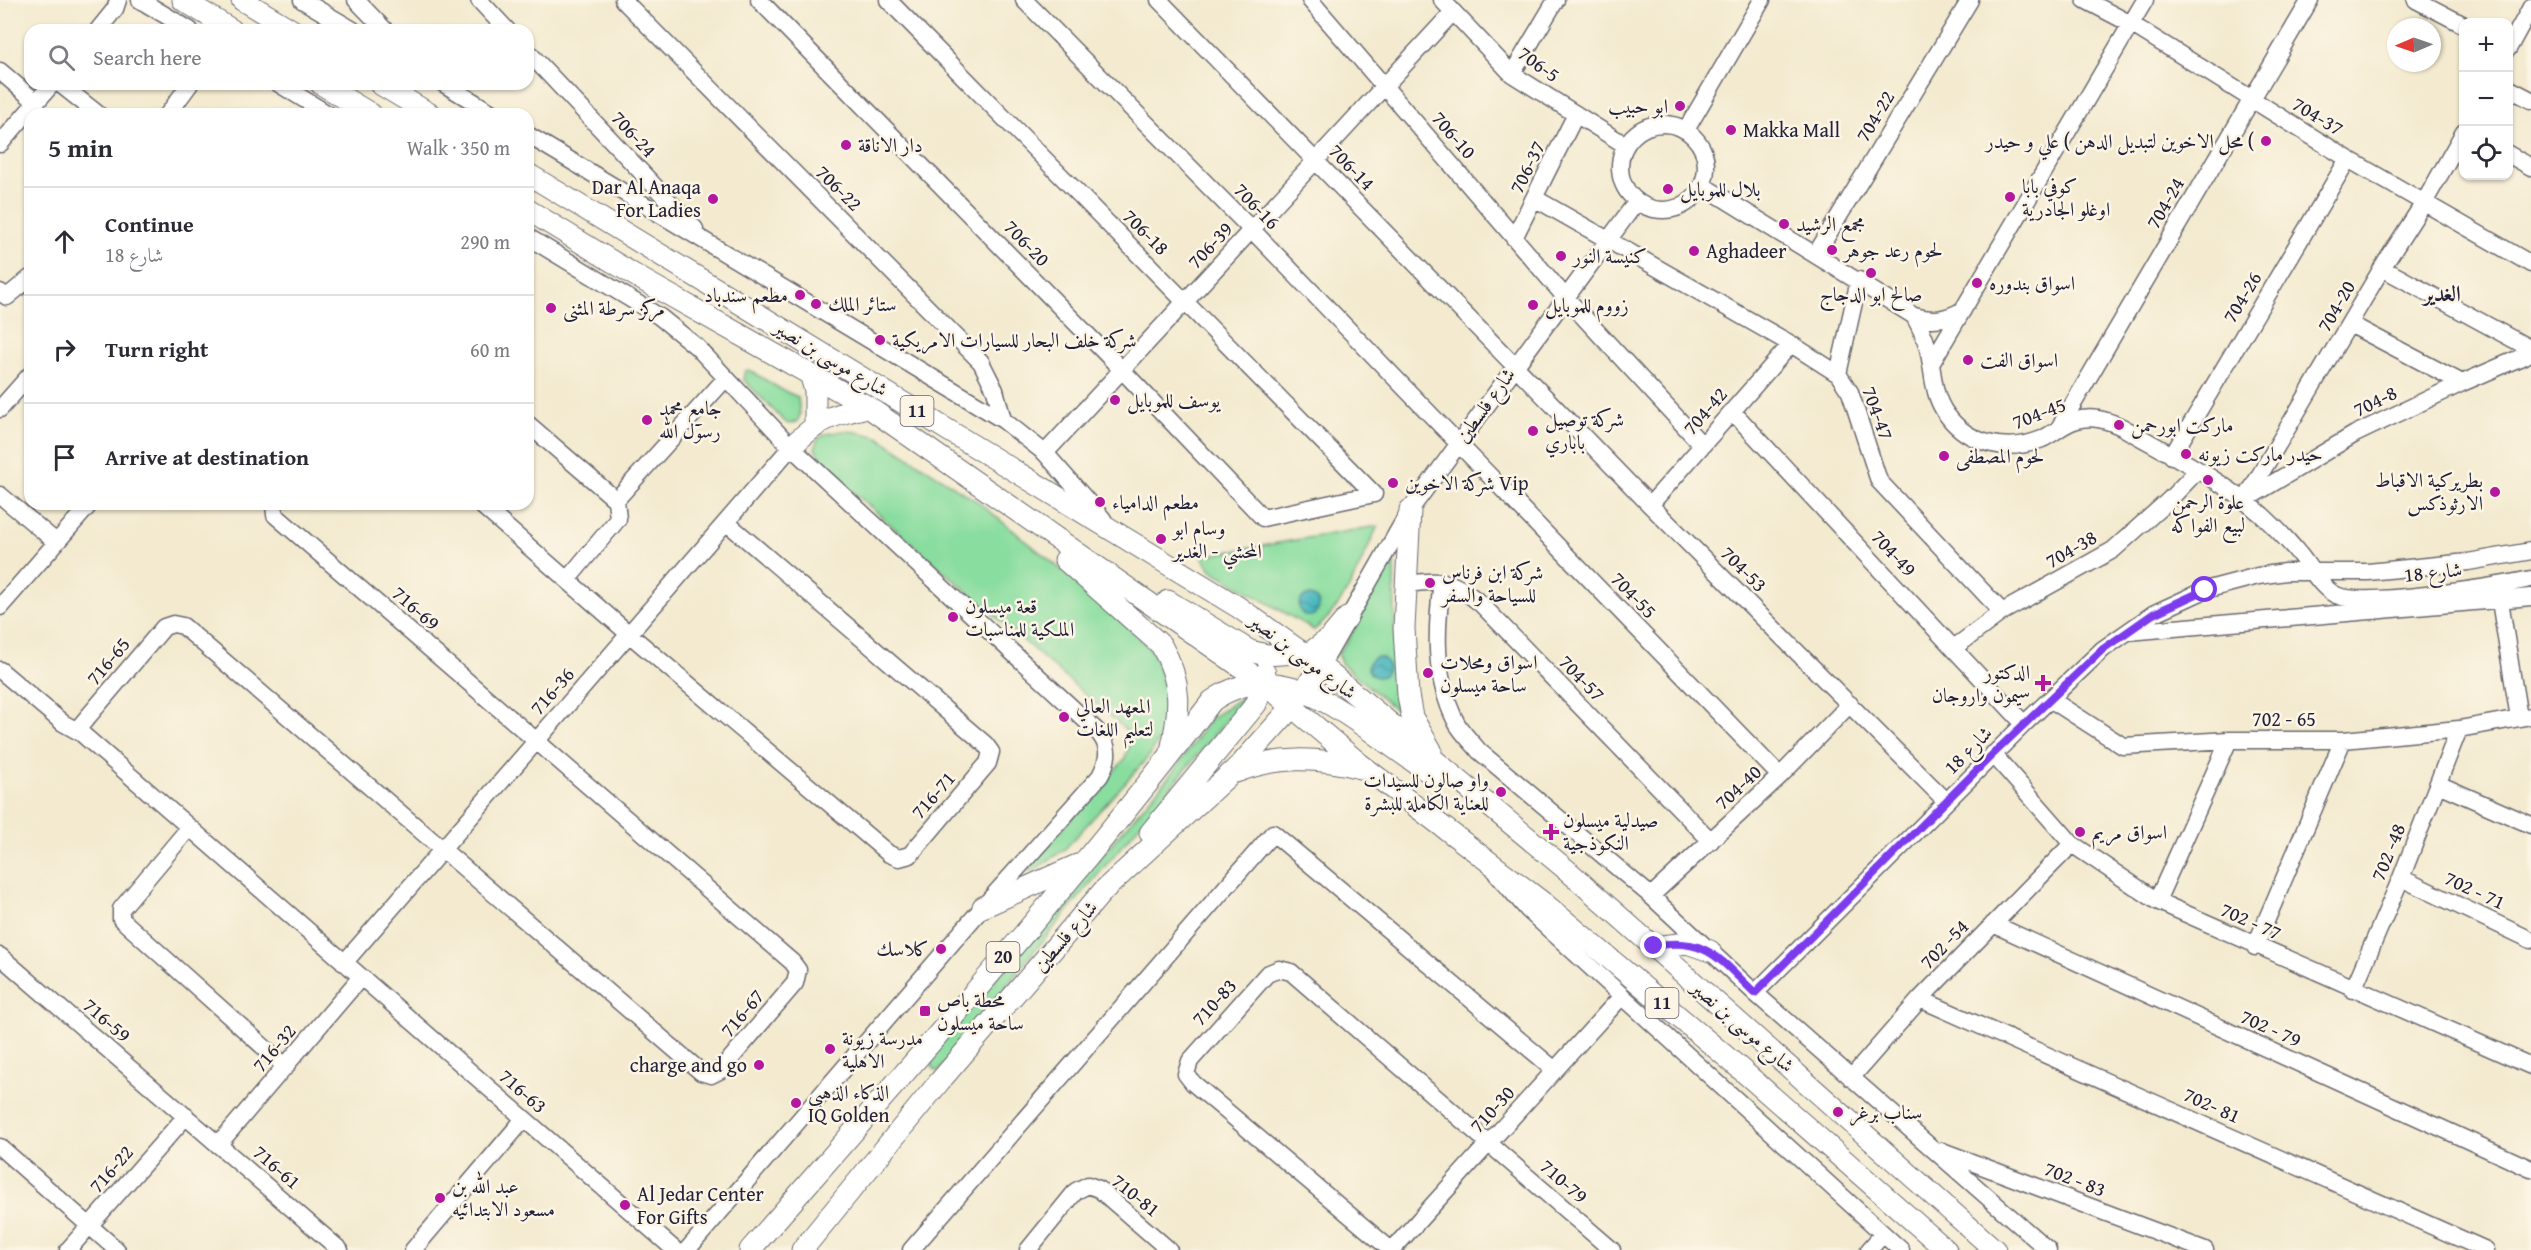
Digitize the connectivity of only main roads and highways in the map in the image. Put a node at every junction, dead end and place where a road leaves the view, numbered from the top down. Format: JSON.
{"nodes":[{"id":1,"x":183,"y":0,"type":"edge"},
{"id":2,"x":242,"y":0,"type":"edge"},
{"id":3,"x":222,"y":24,"type":"edge"},
{"id":4,"x":282,"y":24,"type":"edge"},
{"id":5,"x":331,"y":90,"type":"edge"},
{"id":6,"x":390,"y":90,"type":"edge"},
{"id":7,"x":360,"y":108,"type":"edge"},
{"id":8,"x":420,"y":108,"type":"edge"},
{"id":9,"x":534,"y":178,"type":"edge"},
{"id":10,"x":534,"y":214,"type":"edge"},
{"id":11,"x":810,"y":374,"type":"junction"},
{"id":12,"x":868,"y":407,"type":"junction"},
{"id":13,"x":815,"y":424,"type":"junction"},
{"id":14,"x":791,"y":447,"type":"road end"},
{"id":15,"x":998,"y":499,"type":"junction"},
{"id":16,"x":1410,"y":510,"type":"road end"},
{"id":17,"x":1238,"y":607,"type":"junction"},
{"id":18,"x":1347,"y":618,"type":"road end"},
{"id":19,"x":1303,"y":653,"type":"junction"},
{"id":20,"x":1266,"y":655,"type":"junction"},
{"id":21,"x":1321,"y":666,"type":"junction"},
{"id":22,"x":1264,"y":684,"type":"junction"},
{"id":23,"x":1297,"y":698,"type":"junction"},
{"id":24,"x":1170,"y":756,"type":"junction"},
{"id":25,"x":1441,"y":766,"type":"junction"},
{"id":26,"x":1367,"y":769,"type":"junction"},
{"id":27,"x":1230,"y":775,"type":"junction"},
{"id":28,"x":1083,"y":862,"type":"junction"},
{"id":29,"x":1568,"y":871,"type":"junction"},
{"id":30,"x":1104,"y":890,"type":"junction"},
{"id":31,"x":983,"y":907,"type":"road end"},
{"id":32,"x":1654,"y":946,"type":"junction"},
{"id":33,"x":1710,"y":951,"type":"road end"},
{"id":34,"x":916,"y":1060,"type":"junction"},
{"id":35,"x":940,"y":1081,"type":"junction"},
{"id":36,"x":750,"y":1250,"type":"edge"},
{"id":37,"x":802,"y":1250,"type":"edge"},
{"id":38,"x":1946,"y":1250,"type":"edge"},
{"id":39,"x":1995,"y":1250,"type":"edge"}],
"edges":[{"from":1,"to":3,"type":"main road"},
{"from":2,"to":4,"type":"main road"},
{"from":5,"to":7,"type":"main road"},
{"from":6,"to":8,"type":"main road"},
{"from":9,"to":17,"type":"main road","name":"شارع موسى بن نصير","number":"11"},
{"from":10,"to":11,"type":"main road","name":"شارع موسى بن نصير","number":"11"},
{"from":11,"to":12,"type":"main road","name":"شارع موسى بن نصير","number":"11"},
{"from":11,"to":13,"type":"main road"},
{"from":12,"to":13,"type":"main road"},
{"from":12,"to":15,"type":"main road","name":"شارع موسى بن نصير","number":"11"},
{"from":13,"to":14,"type":"main road"},
{"from":15,"to":20,"type":"main road"},
{"from":15,"to":22,"type":"main road","name":"شارع موسى بن نصير","number":"11"},
{"from":15,"to":24,"type":"main road"},
{"from":16,"to":25,"type":"main road"},
{"from":17,"to":19,"type":"main road","name":"شارع موسى بن نصير","number":"11"},
{"from":17,"to":20,"type":"main road"},
{"from":18,"to":19,"type":"main road"},
{"from":19,"to":20,"type":"main road"},
{"from":19,"to":21,"type":"main road","name":"شارع موسى بن نصير"},
{"from":20,"to":22,"type":"main road"},
{"from":21,"to":23,"type":"main road","name":"شارع فلسطين"},
{"from":21,"to":25,"type":"main road","name":"شارع موسى بن نصير","number":"11"},
{"from":22,"to":23,"type":"main road","name":"شارع موسى بن نصير"},
{"from":22,"to":24,"type":"main road","name":"شارع فلسطين","number":"20"},
{"from":22,"to":30,"type":"main road"},
{"from":23,"to":26,"type":"main road","name":"شارع موسى بن نصير","number":"11"},
{"from":23,"to":27,"type":"main road","name":"شارع فلسطين","number":"20"},
{"from":23,"to":29,"type":"main road"},
{"from":24,"to":28,"type":"main road","name":"شارع فلسطين","number":"20"},
{"from":25,"to":29,"type":"main road","name":"شارع موسى بن نصير","number":"11"},
{"from":26,"to":27,"type":"main road"},
{"from":26,"to":38,"type":"main road","name":"شارع موسى بن نصير","number":"11"},
{"from":27,"to":30,"type":"main road","name":"شارع فلسطين","number":"20"},
{"from":28,"to":31,"type":"main road"},
{"from":28,"to":34,"type":"main road","name":"شارع فلسطين","number":"20"},
{"from":29,"to":32,"type":"main road","name":"شارع موسى بن نصير","number":"11"},
{"from":30,"to":35,"type":"main road","name":"شارع فلسطين","number":"20"},
{"from":32,"to":33,"type":"main road"},
{"from":32,"to":39,"type":"main road","name":"شارع موسى بن نصير","number":"11"},
{"from":34,"to":35,"type":"main road"},
{"from":34,"to":36,"type":"main road","name":"شارع فلسطين","number":"20"},
{"from":35,"to":37,"type":"main road","name":"شارع فلسطين","number":"20"}]}
